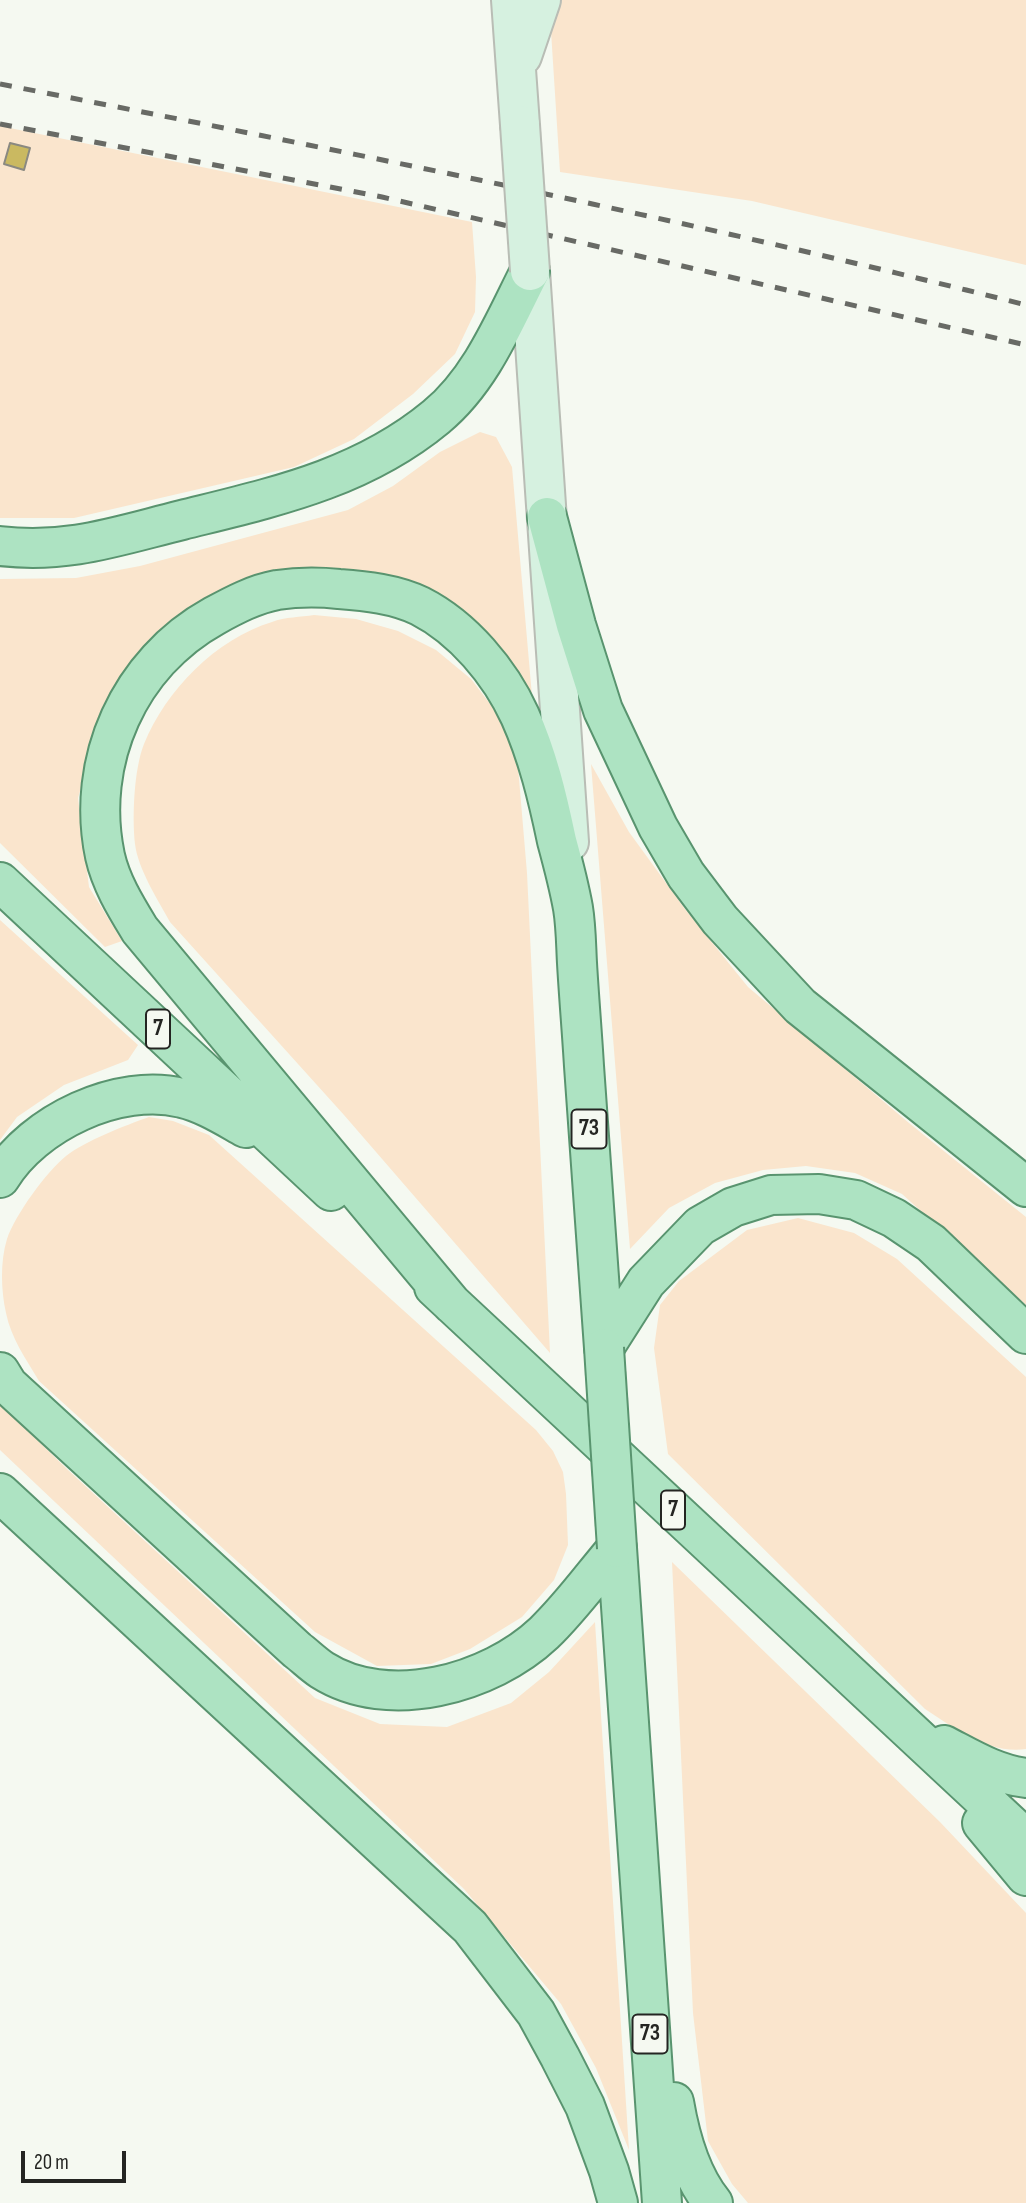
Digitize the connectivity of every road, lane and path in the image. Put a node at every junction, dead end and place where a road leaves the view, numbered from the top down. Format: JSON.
{"nodes":[{"id":1,"x":511,"y":0,"type":"edge"},
{"id":2,"x":541,"y":0,"type":"edge"},
{"id":3,"x":516,"y":75,"type":"junction"},
{"id":4,"x":530,"y":271,"type":"junction"},
{"id":5,"x":547,"y":517,"type":"junction"},
{"id":6,"x":0,"y":546,"type":"edge"},
{"id":7,"x":0,"y":882,"type":"edge"},
{"id":8,"x":573,"y":910,"type":"junction"},
{"id":9,"x":315,"y":1176,"type":"junction"},
{"id":10,"x":0,"y":1178,"type":"edge"},
{"id":11,"x":1026,"y":1186,"type":"edge"},
{"id":12,"x":453,"y":1304,"type":"junction"},
{"id":13,"x":1026,"y":1334,"type":"edge"},
{"id":14,"x":604,"y":1348,"type":"junction"},
{"id":15,"x":0,"y":1372,"type":"edge"},
{"id":16,"x":0,"y":1493,"type":"edge"},
{"id":17,"x":617,"y":1548,"type":"junction"},
{"id":18,"x":894,"y":1716,"type":"junction"},
{"id":19,"x":1026,"y":1778,"type":"edge"},
{"id":20,"x":1026,"y":1839,"type":"edge"},
{"id":21,"x":639,"y":1865,"type":"junction"},
{"id":22,"x":1026,"y":1877,"type":"edge"},
{"id":23,"x":618,"y":2203,"type":"edge"},
{"id":24,"x":662,"y":2203,"type":"edge"},
{"id":25,"x":713,"y":2203,"type":"edge"}],
"edges":[{"from":1,"to":3,"type":"main road"},
{"from":2,"to":3,"type":"main road"},
{"from":3,"to":4,"type":"main road","bridge":true},
{"from":4,"to":5,"type":"main road"},
{"from":4,"to":6,"type":"main road"},
{"from":5,"to":8,"type":"main road"},
{"from":5,"to":11,"type":"main road"},
{"from":7,"to":9,"type":"main road","number":"7"},
{"from":8,"to":12,"type":"main road"},
{"from":8,"to":14,"type":"main road","number":"73"},
{"from":9,"to":10,"type":"main road"},
{"from":9,"to":12,"type":"main road","number":"7"},
{"from":12,"to":18,"type":"main road","number":"7"},
{"from":13,"to":14,"type":"main road"},
{"from":14,"to":17,"type":"main road","number":"73","bridge":true},
{"from":15,"to":17,"type":"main road"},
{"from":16,"to":23,"type":"main road"},
{"from":17,"to":21,"type":"main road","number":"73"},
{"from":18,"to":19,"type":"main road"},
{"from":18,"to":20,"type":"main road","number":"7"},
{"from":18,"to":22,"type":"main road"},
{"from":21,"to":24,"type":"main road","number":"73"},
{"from":21,"to":25,"type":"main road"}]}
